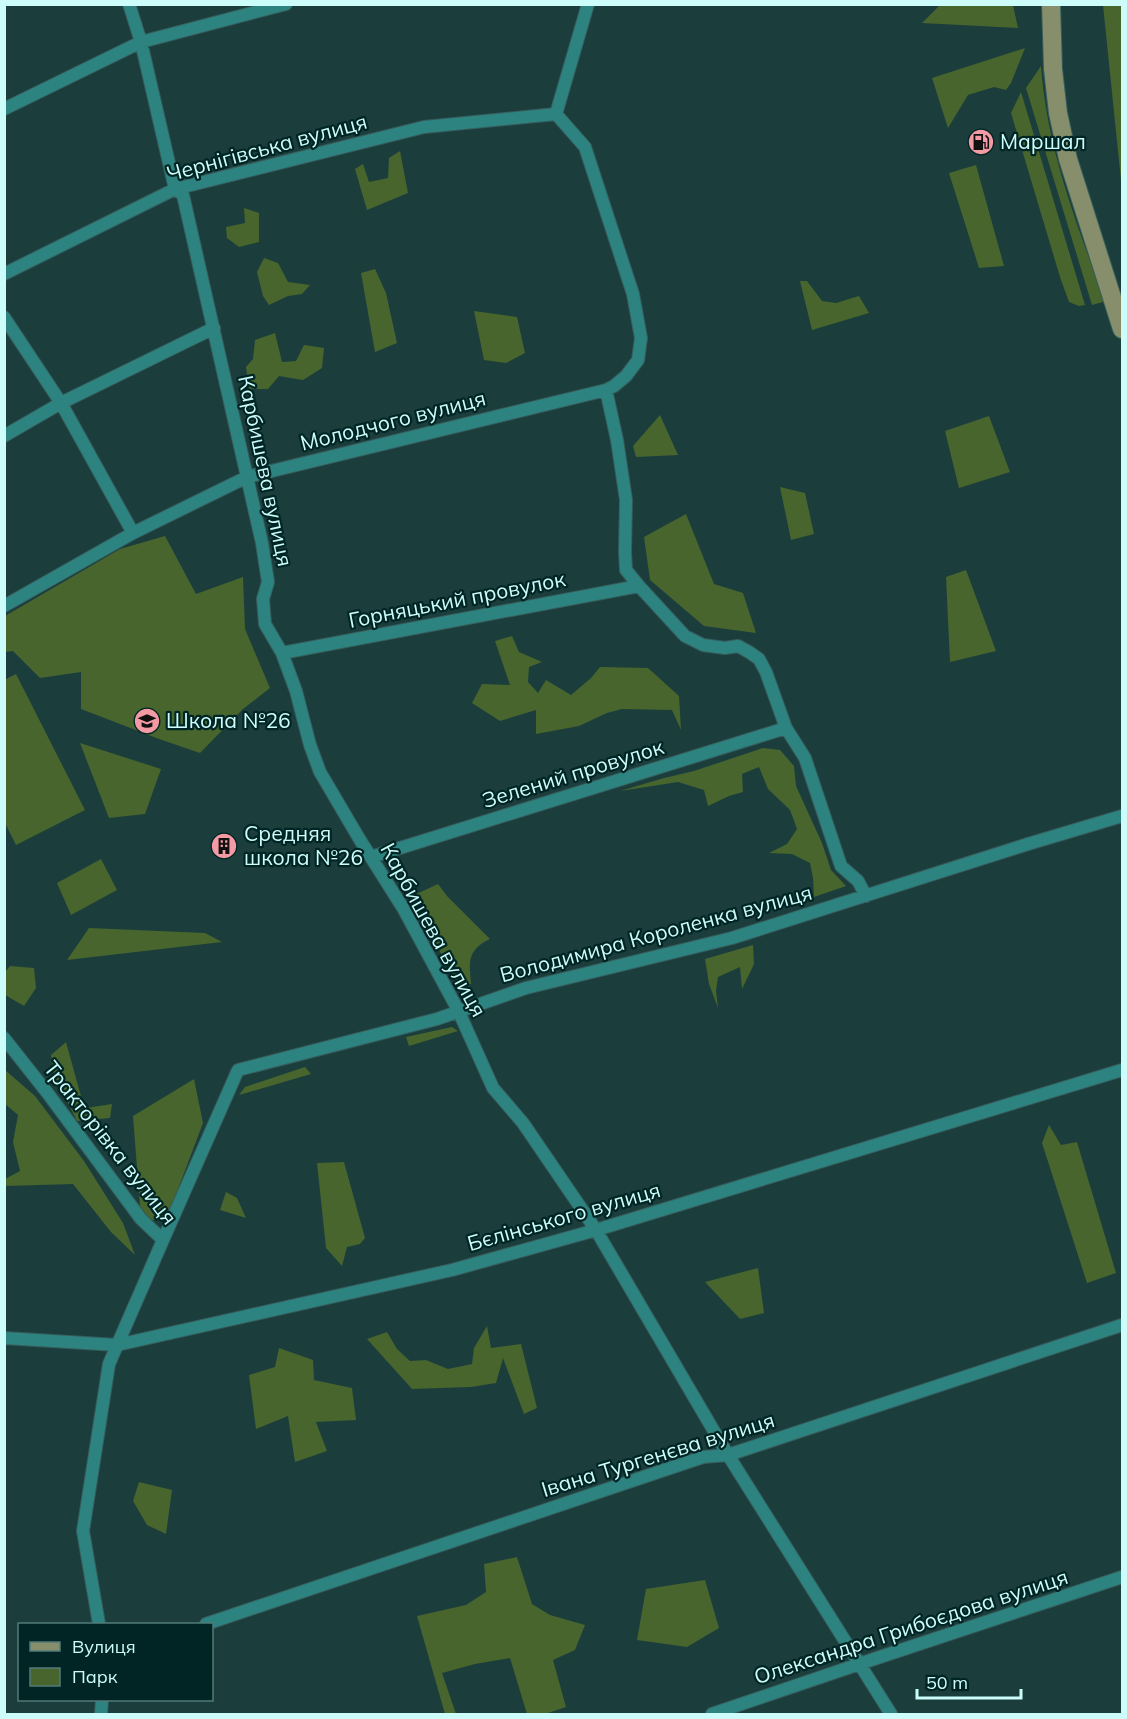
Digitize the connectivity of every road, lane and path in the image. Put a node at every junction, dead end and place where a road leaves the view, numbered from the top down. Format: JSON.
{"nodes":[{"id":1,"x":129,"y":4,"type":"edge"},
{"id":2,"x":286,"y":4,"type":"edge"},
{"id":3,"x":588,"y":4,"type":"edge"},
{"id":4,"x":1051,"y":4,"type":"edge"},
{"id":5,"x":141,"y":42,"type":"junction"},
{"id":6,"x":4,"y":109,"type":"edge"},
{"id":7,"x":556,"y":114,"type":"junction"},
{"id":8,"x":175,"y":189,"type":"junction"},
{"id":9,"x":4,"y":274,"type":"edge"},
{"id":10,"x":4,"y":317,"type":"edge"},
{"id":11,"x":214,"y":328,"type":"junction"},
{"id":12,"x":1122,"y":330,"type":"edge"},
{"id":13,"x":606,"y":390,"type":"junction"},
{"id":14,"x":62,"y":403,"type":"junction"},
{"id":15,"x":4,"y":436,"type":"edge"},
{"id":16,"x":247,"y":477,"type":"junction"},
{"id":17,"x":133,"y":533,"type":"junction"},
{"id":18,"x":639,"y":586,"type":"junction"},
{"id":19,"x":4,"y":606,"type":"edge"},
{"id":20,"x":282,"y":653,"type":"junction"},
{"id":21,"x":786,"y":728,"type":"junction"},
{"id":22,"x":1122,"y":816,"type":"edge"},
{"id":23,"x":371,"y":857,"type":"junction"},
{"id":24,"x":866,"y":896,"type":"junction"},
{"id":25,"x":459,"y":1010,"type":"junction"},
{"id":26,"x":4,"y":1038,"type":"edge"},
{"id":27,"x":1122,"y":1070,"type":"edge"},
{"id":28,"x":596,"y":1230,"type":"junction"},
{"id":29,"x":163,"y":1240,"type":"junction"},
{"id":30,"x":1122,"y":1325,"type":"edge"},
{"id":31,"x":4,"y":1338,"type":"edge"},
{"id":32,"x":117,"y":1345,"type":"junction"},
{"id":33,"x":728,"y":1455,"type":"junction"},
{"id":34,"x":1122,"y":1577,"type":"edge"},
{"id":35,"x":99,"y":1623,"type":"edge"},
{"id":36,"x":209,"y":1623,"type":"edge"},
{"id":37,"x":859,"y":1664,"type":"junction"},
{"id":38,"x":712,"y":1714,"type":"edge"},
{"id":39,"x":891,"y":1714,"type":"edge"}],
"edges":[{"from":1,"to":5,"type":"street","name":"Карбишева вулиця"},
{"from":2,"to":5,"type":"street"},
{"from":3,"to":7,"type":"street"},
{"from":4,"to":12,"type":"main road"},
{"from":5,"to":6,"type":"street"},
{"from":5,"to":8,"type":"street","name":"Карбишева вулиця"},
{"from":7,"to":8,"type":"street","name":"Чернігівська вулиця"},
{"from":7,"to":13,"type":"street"},
{"from":8,"to":9,"type":"street","name":"Чернігівська вулиця"},
{"from":8,"to":11,"type":"street","name":"Карбишева вулиця"},
{"from":10,"to":14,"type":"street"},
{"from":11,"to":14,"type":"street"},
{"from":11,"to":16,"type":"street","name":"Карбишева вулиця"},
{"from":13,"to":16,"type":"street","name":"Молодчого вулиця"},
{"from":13,"to":18,"type":"street"},
{"from":14,"to":15,"type":"street"},
{"from":14,"to":17,"type":"street"},
{"from":16,"to":17,"type":"street","name":"Молодчого вулиця"},
{"from":16,"to":20,"type":"street","name":"Карбишева вулиця"},
{"from":17,"to":19,"type":"street","name":"Молодчого вулиця"},
{"from":18,"to":20,"type":"street","name":"Горняцький провулок"},
{"from":18,"to":21,"type":"street"},
{"from":20,"to":23,"type":"street","name":"Карбишева вулиця"},
{"from":21,"to":23,"type":"street","name":"Зелений провулок"},
{"from":21,"to":24,"type":"street"},
{"from":22,"to":24,"type":"street","name":"Володимира Короленка вулиця"},
{"from":23,"to":25,"type":"street","name":"Карбишева вулиця"},
{"from":24,"to":25,"type":"street","name":"Володимира Короленка вулиця"},
{"from":25,"to":28,"type":"street","name":"Карбишева вулиця"},
{"from":25,"to":29,"type":"street","name":"Володимира Короленка вулиця"},
{"from":26,"to":29,"type":"street","name":"Тракторівка вулиця"},
{"from":27,"to":28,"type":"street","name":"Бєлінського вулиця"},
{"from":28,"to":32,"type":"street","name":"Бєлінського вулиця"},
{"from":28,"to":33,"type":"street","name":"Карбишева вулиця"},
{"from":29,"to":32,"type":"street","name":"Тракторівка вулиця"},
{"from":30,"to":33,"type":"street","name":"Івана Тургенєва вулиця"},
{"from":31,"to":32,"type":"street","name":"Бєлінського вулиця"},
{"from":32,"to":35,"type":"street","name":"Тракторівка вулиця"},
{"from":33,"to":36,"type":"street","name":"Івана Тургенєва вулиця"},
{"from":33,"to":37,"type":"street","name":"Карбишева вулиця"},
{"from":34,"to":37,"type":"street","name":"Олександра Грибоєдова вулиця"},
{"from":37,"to":38,"type":"street","name":"Олександра Грибоєдова вулиця"},
{"from":37,"to":39,"type":"street","name":"Карбишева вулиця"}]}
